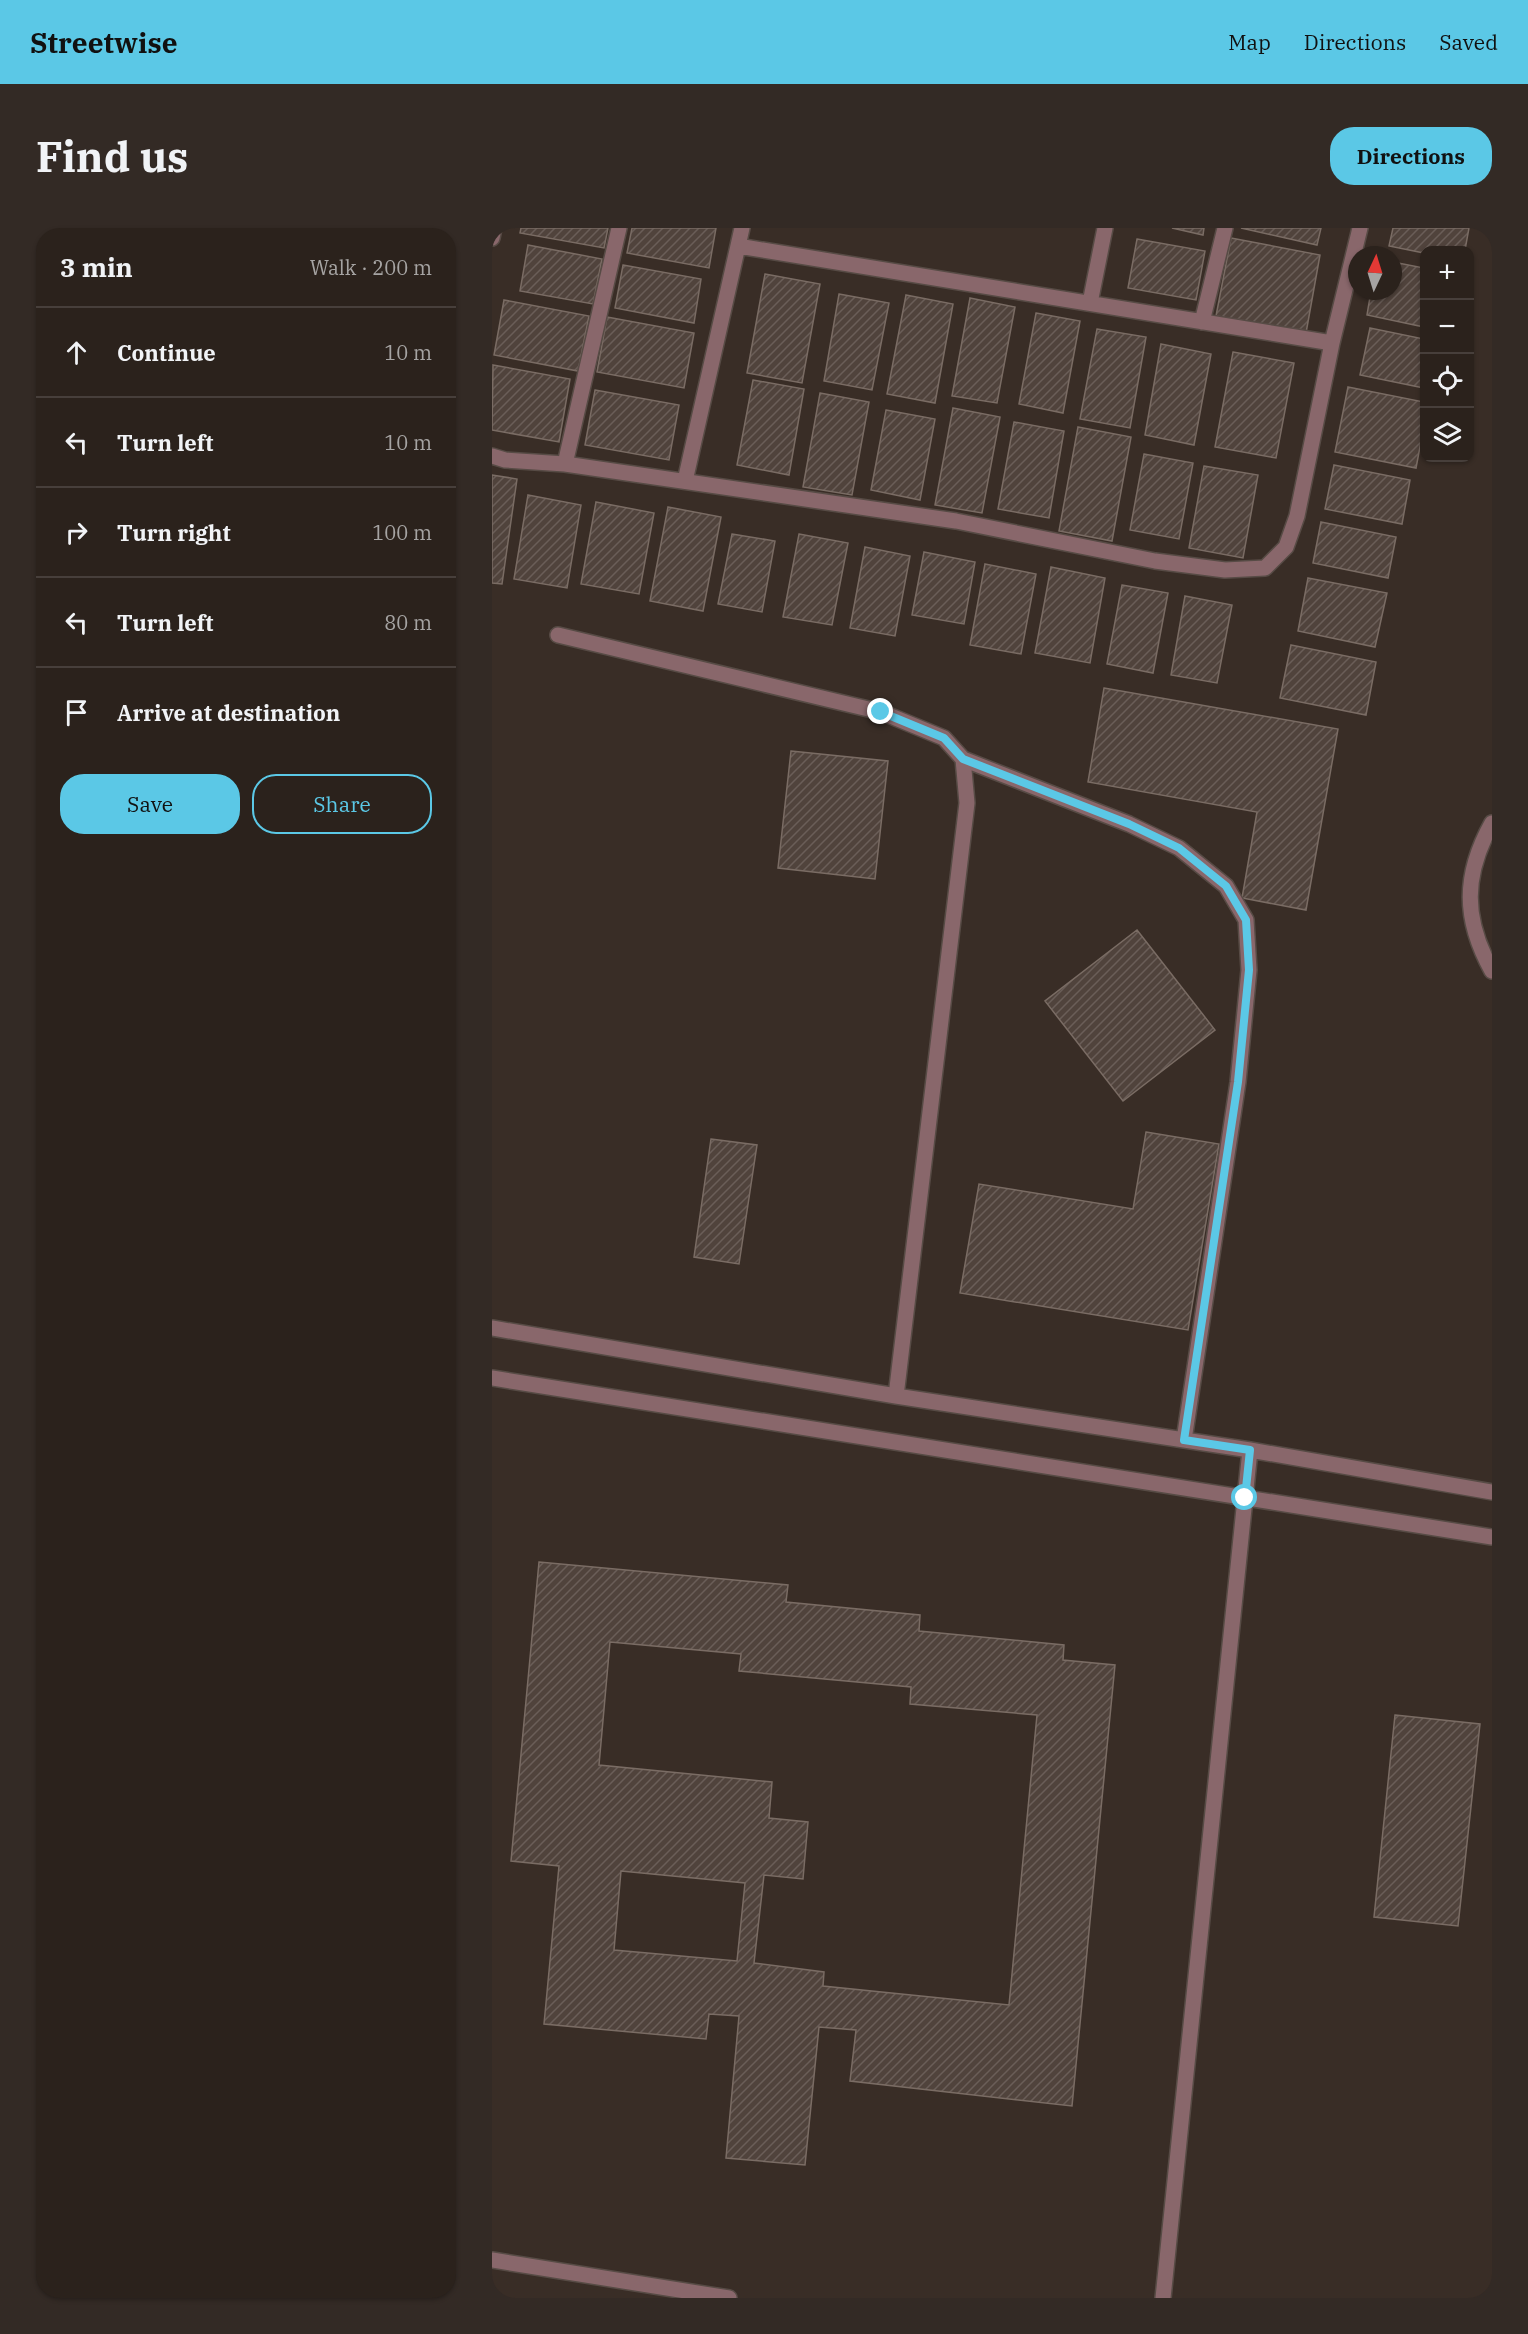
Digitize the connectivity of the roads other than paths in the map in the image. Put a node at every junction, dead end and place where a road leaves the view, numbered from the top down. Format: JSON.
{"nodes":[{"id":1,"x":494,"y":228,"type":"edge"},
{"id":2,"x":619,"y":228,"type":"edge"},
{"id":3,"x":742,"y":228,"type":"edge"},
{"id":4,"x":1105,"y":228,"type":"edge"},
{"id":5,"x":1225,"y":228,"type":"edge"},
{"id":6,"x":1360,"y":228,"type":"edge"},
{"id":7,"x":492,"y":238,"type":"edge"},
{"id":8,"x":738,"y":246,"type":"junction"},
{"id":9,"x":1090,"y":303,"type":"junction"},
{"id":10,"x":1202,"y":322,"type":"junction"},
{"id":11,"x":1332,"y":343,"type":"junction"},
{"id":12,"x":492,"y":456,"type":"edge"},
{"id":13,"x":565,"y":464,"type":"junction"},
{"id":14,"x":685,"y":481,"type":"junction"},
{"id":15,"x":558,"y":635,"type":"dead end"},
{"id":16,"x":963,"y":759,"type":"junction"},
{"id":17,"x":1492,"y":823,"type":"edge"},
{"id":18,"x":1492,"y":971,"type":"edge"},
{"id":19,"x":492,"y":1328,"type":"edge"},
{"id":20,"x":492,"y":1378,"type":"edge"},
{"id":21,"x":896,"y":1396,"type":"junction"},
{"id":22,"x":1184,"y":1440,"type":"junction"},
{"id":23,"x":1250,"y":1450,"type":"junction"},
{"id":24,"x":1492,"y":1492,"type":"edge"},
{"id":25,"x":1245,"y":1498,"type":"junction"},
{"id":26,"x":1492,"y":1538,"type":"edge"},
{"id":27,"x":492,"y":2260,"type":"edge"},
{"id":28,"x":729,"y":2298,"type":"edge"},
{"id":29,"x":1163,"y":2298,"type":"edge"}],
"edges":[{"from":1,"to":7,"type":"street"},
{"from":2,"to":13,"type":"street"},
{"from":3,"to":8,"type":"street"},
{"from":4,"to":9,"type":"street"},
{"from":5,"to":10,"type":"street"},
{"from":6,"to":11,"type":"street"},
{"from":8,"to":9,"type":"street"},
{"from":8,"to":14,"type":"street"},
{"from":9,"to":10,"type":"street"},
{"from":10,"to":11,"type":"street"},
{"from":11,"to":14,"type":"street"},
{"from":12,"to":13,"type":"street"},
{"from":13,"to":14,"type":"street"},
{"from":15,"to":16,"type":"street"},
{"from":16,"to":21,"type":"street"},
{"from":16,"to":22,"type":"street"},
{"from":17,"to":18,"type":"street"},
{"from":19,"to":21,"type":"street"},
{"from":20,"to":25,"type":"street"},
{"from":21,"to":22,"type":"street"},
{"from":22,"to":23,"type":"street"},
{"from":23,"to":24,"type":"street"},
{"from":23,"to":25,"type":"street"},
{"from":25,"to":26,"type":"street"},
{"from":25,"to":29,"type":"street"},
{"from":27,"to":28,"type":"street"}]}
